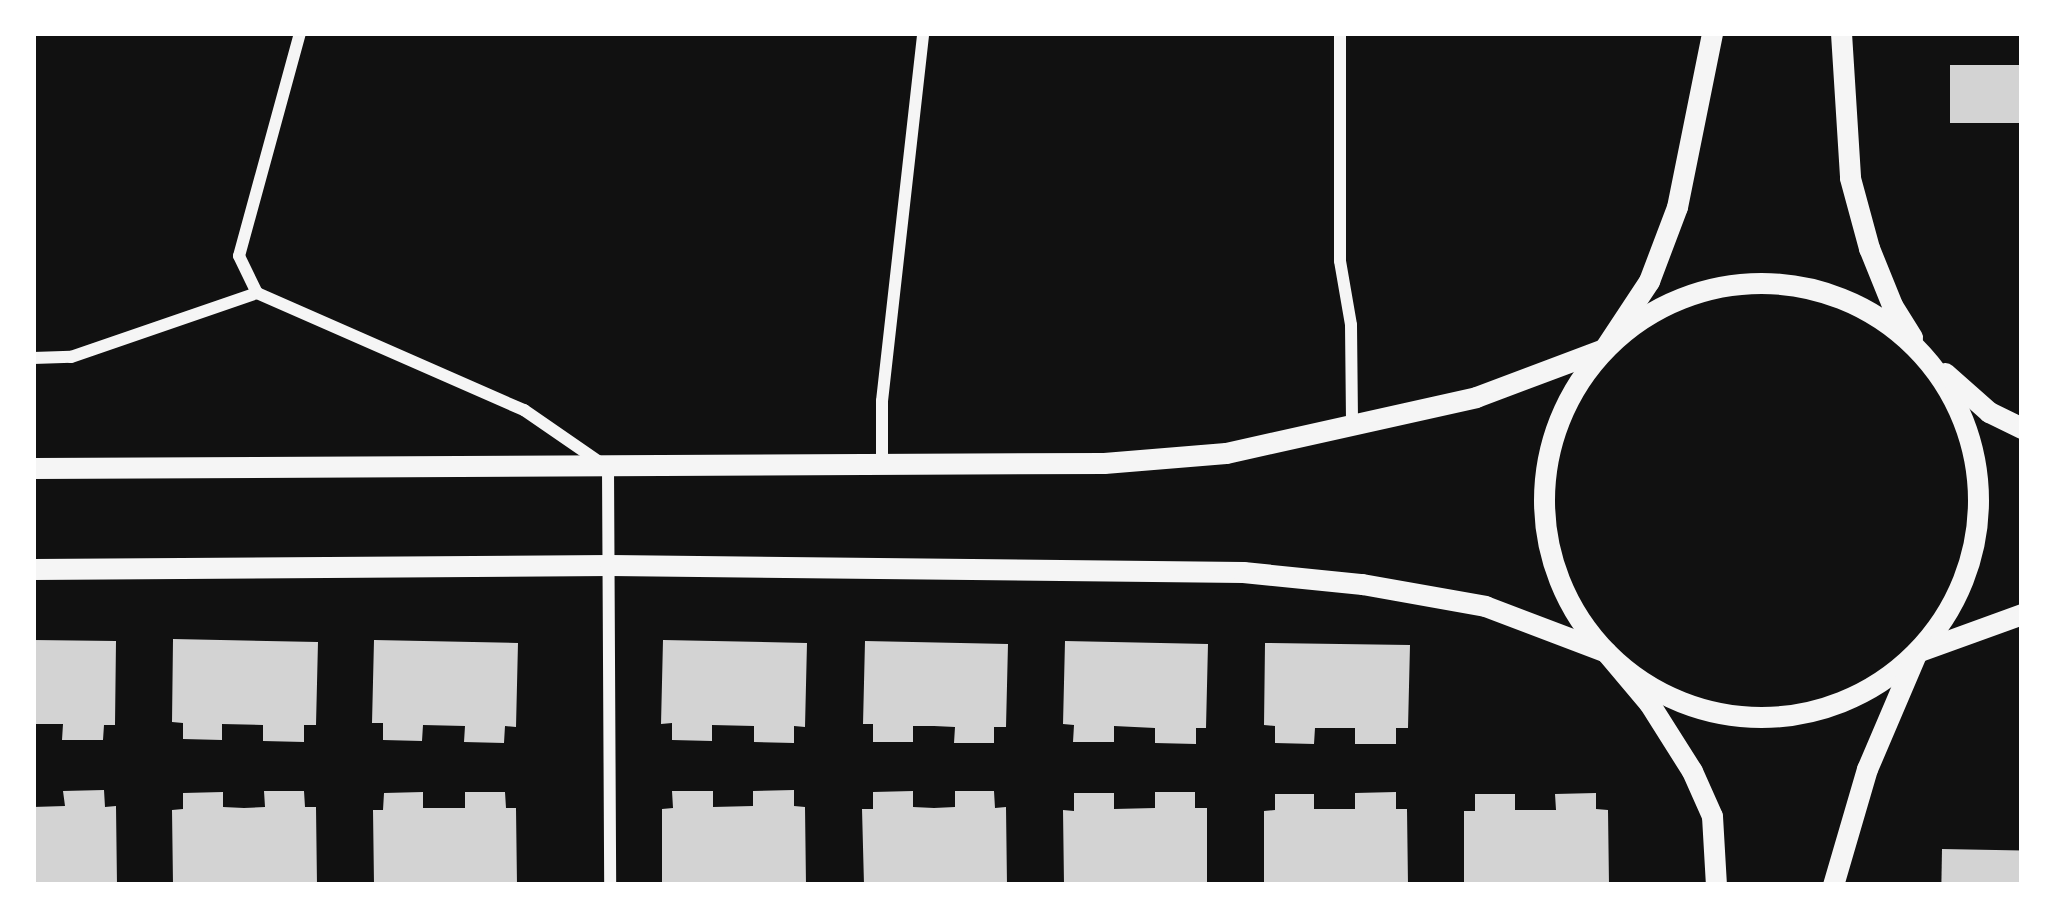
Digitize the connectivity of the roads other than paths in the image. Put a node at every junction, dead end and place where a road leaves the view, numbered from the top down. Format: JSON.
{"nodes":[{"id":1,"x":300,"y":33,"type":"edge"},
{"id":2,"x":923,"y":33,"type":"edge"},
{"id":3,"x":1340,"y":33,"type":"edge"},
{"id":4,"x":1712,"y":33,"type":"edge"},
{"id":5,"x":1841,"y":33,"type":"edge"},
{"id":6,"x":256,"y":293,"type":"junction"},
{"id":7,"x":1604,"y":349,"type":"junction"},
{"id":8,"x":1925,"y":356,"type":"junction"},
{"id":9,"x":33,"y":358,"type":"edge"},
{"id":10,"x":2022,"y":428,"type":"edge"},
{"id":11,"x":1352,"y":429,"type":"junction"},
{"id":12,"x":882,"y":460,"type":"junction"},
{"id":13,"x":33,"y":468,"type":"edge"},
{"id":14,"x":608,"y":468,"type":"junction"},
{"id":15,"x":610,"y":565,"type":"junction"},
{"id":16,"x":33,"y":569,"type":"edge"},
{"id":17,"x":2022,"y":614,"type":"edge"},
{"id":18,"x":1606,"y":652,"type":"junction"},
{"id":19,"x":1917,"y":652,"type":"junction"},
{"id":20,"x":610,"y":885,"type":"edge"},
{"id":21,"x":1717,"y":885,"type":"edge"},
{"id":22,"x":1834,"y":885,"type":"edge"}],
"edges":[{"from":1,"to":6,"type":"street"},
{"from":2,"to":12,"type":"street"},
{"from":3,"to":11,"type":"street"},
{"from":4,"to":7,"type":"street"},
{"from":5,"to":8,"type":"street"},
{"from":6,"to":9,"type":"street"},
{"from":6,"to":14,"type":"street"},
{"from":7,"to":8,"type":"street"},
{"from":7,"to":11,"type":"street"},
{"from":7,"to":18,"type":"street"},
{"from":8,"to":10,"type":"street"},
{"from":8,"to":19,"type":"street"},
{"from":11,"to":12,"type":"street"},
{"from":12,"to":14,"type":"street"},
{"from":13,"to":14,"type":"street"},
{"from":14,"to":15,"type":"street"},
{"from":15,"to":16,"type":"street"},
{"from":15,"to":18,"type":"street"},
{"from":15,"to":20,"type":"street"},
{"from":17,"to":19,"type":"street"},
{"from":18,"to":19,"type":"street"},
{"from":18,"to":21,"type":"street"},
{"from":19,"to":22,"type":"street"}]}
